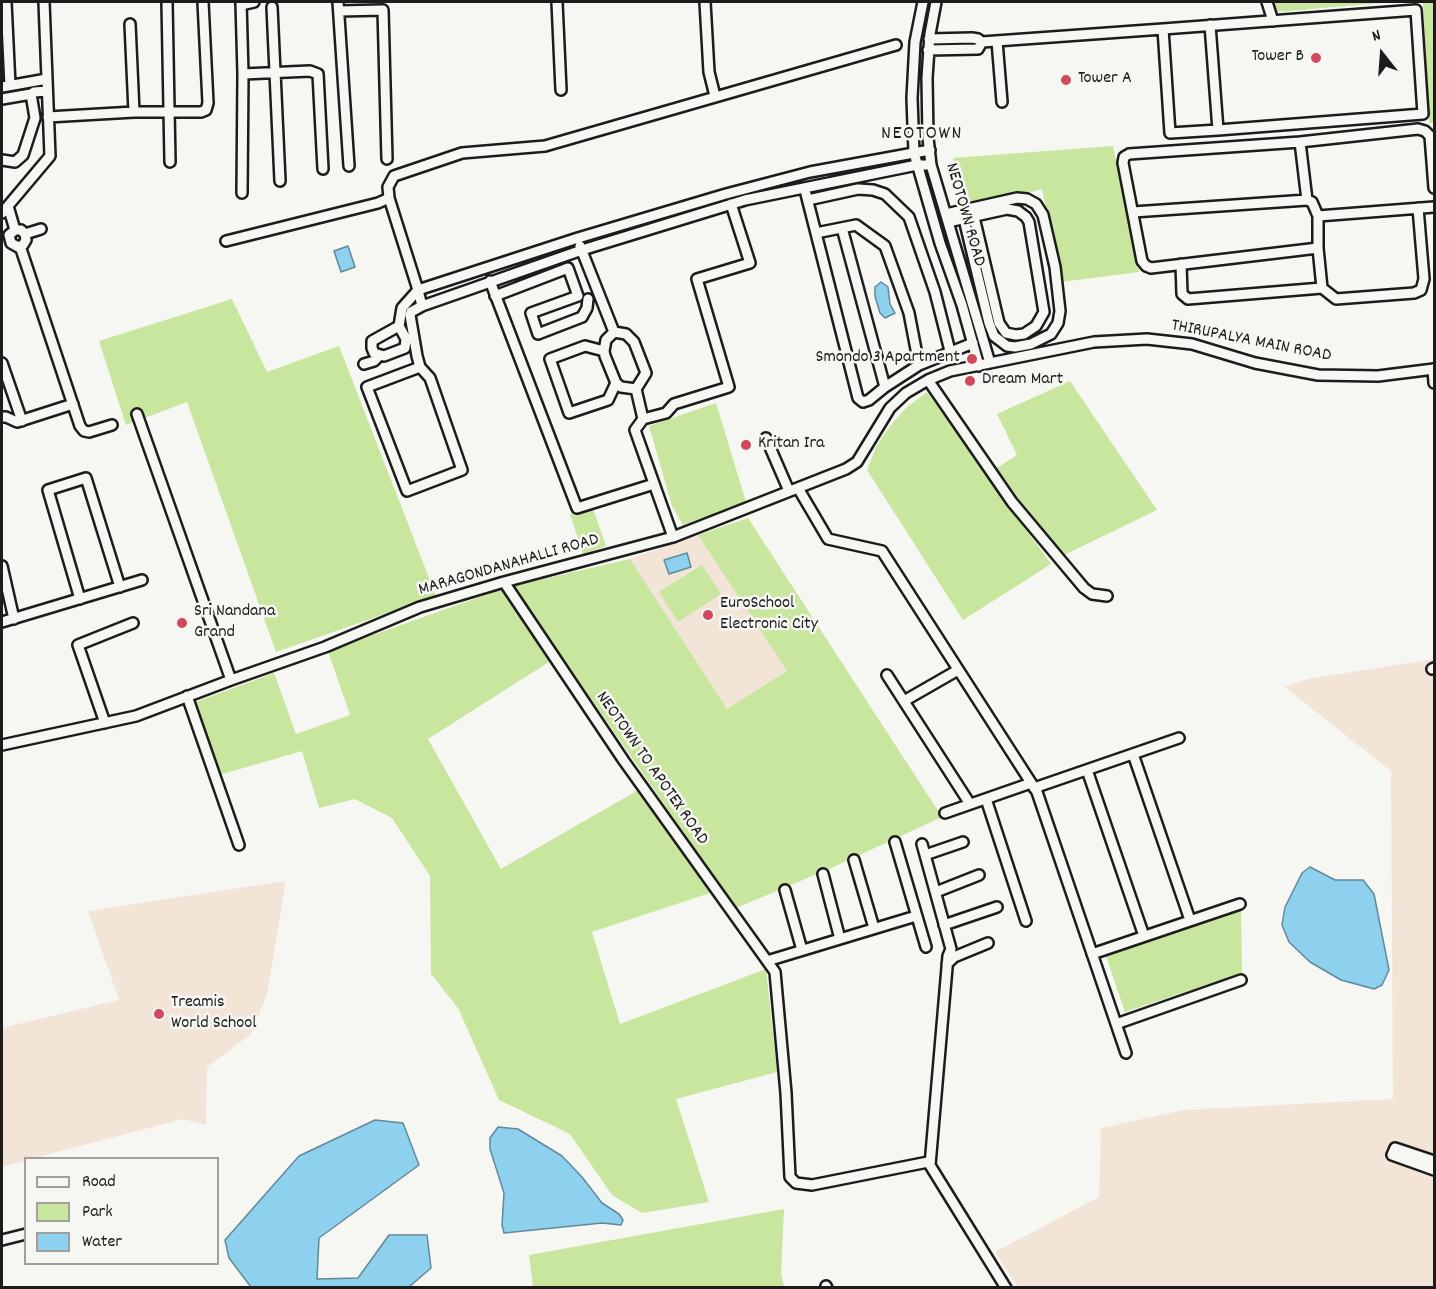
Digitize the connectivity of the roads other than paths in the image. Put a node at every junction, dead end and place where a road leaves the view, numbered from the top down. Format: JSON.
{"nodes":[{"id":1,"x":6,"y":2,"type":"edge"},
{"id":2,"x":44,"y":2,"type":"edge"},
{"id":3,"x":167,"y":2,"type":"edge"},
{"id":4,"x":203,"y":2,"type":"edge"},
{"id":5,"x":254,"y":2,"type":"edge"},
{"id":6,"x":557,"y":2,"type":"edge"},
{"id":7,"x":705,"y":2,"type":"edge"},
{"id":8,"x":923,"y":2,"type":"edge"},
{"id":9,"x":936,"y":2,"type":"edge"},
{"id":10,"x":1267,"y":2,"type":"edge"},
{"id":11,"x":241,"y":3,"type":"edge"},
{"id":12,"x":339,"y":6,"type":"edge"},
{"id":13,"x":272,"y":7,"type":"dead end"},
{"id":14,"x":1273,"y":21,"type":"junction"},
{"id":15,"x":130,"y":24,"type":"dead end"},
{"id":16,"x":1210,"y":25,"type":"junction"},
{"id":17,"x":1162,"y":29,"type":"junction"},
{"id":18,"x":929,"y":39,"type":"junction"},
{"id":19,"x":997,"y":41,"type":"junction"},
{"id":20,"x":982,"y":42,"type":"junction"},
{"id":21,"x":896,"y":45,"type":"dead end"},
{"id":22,"x":928,"y":50,"type":"junction"},
{"id":23,"x":275,"y":73,"type":"junction"},
{"id":24,"x":243,"y":74,"type":"junction"},
{"id":25,"x":47,"y":79,"type":"junction"},
{"id":26,"x":6,"y":86,"type":"edge"},
{"id":27,"x":561,"y":90,"type":"dead end"},
{"id":28,"x":47,"y":94,"type":"junction"},
{"id":29,"x":32,"y":96,"type":"junction"},
{"id":30,"x":715,"y":96,"type":"junction"},
{"id":31,"x":2,"y":99,"type":"edge"},
{"id":32,"x":1002,"y":102,"type":"dead end"},
{"id":33,"x":134,"y":112,"type":"junction"},
{"id":34,"x":170,"y":113,"type":"junction"},
{"id":35,"x":48,"y":117,"type":"junction"},
{"id":36,"x":1218,"y":130,"type":"junction"},
{"id":37,"x":1430,"y":131,"type":"edge"},
{"id":38,"x":1300,"y":142,"type":"junction"},
{"id":39,"x":930,"y":150,"type":"junction"},
{"id":40,"x":914,"y":153,"type":"junction"},
{"id":41,"x":387,"y":159,"type":"dead end"},
{"id":42,"x":2,"y":160,"type":"edge"},
{"id":43,"x":170,"y":162,"type":"dead end"},
{"id":44,"x":916,"y":165,"type":"junction"},
{"id":45,"x":931,"y":165,"type":"junction"},
{"id":46,"x":349,"y":166,"type":"dead end"},
{"id":47,"x":323,"y":169,"type":"dead end"},
{"id":48,"x":280,"y":181,"type":"dead end"},
{"id":49,"x":1434,"y":188,"type":"edge"},
{"id":50,"x":242,"y":194,"type":"dead end"},
{"id":51,"x":806,"y":194,"type":"junction"},
{"id":52,"x":388,"y":198,"type":"junction"},
{"id":53,"x":1307,"y":200,"type":"junction"},
{"id":54,"x":731,"y":204,"type":"junction"},
{"id":55,"x":1434,"y":207,"type":"edge"},
{"id":56,"x":1418,"y":208,"type":"junction"},
{"id":57,"x":5,"y":210,"type":"edge"},
{"id":58,"x":1132,"y":212,"type":"junction"},
{"id":59,"x":1318,"y":216,"type":"junction"},
{"id":60,"x":947,"y":218,"type":"junction"},
{"id":61,"x":969,"y":218,"type":"junction"},
{"id":62,"x":842,"y":228,"type":"junction"},
{"id":63,"x":41,"y":229,"type":"dead end"},
{"id":64,"x":15,"y":230,"type":"junction"},
{"id":65,"x":816,"y":233,"type":"junction"},
{"id":66,"x":25,"y":234,"type":"junction"},
{"id":67,"x":578,"y":238,"type":"junction"},
{"id":68,"x":226,"y":241,"type":"dead end"},
{"id":69,"x":5,"y":242,"type":"edge"},
{"id":70,"x":20,"y":246,"type":"junction"},
{"id":71,"x":1318,"y":249,"type":"junction"},
{"id":72,"x":582,"y":250,"type":"junction"},
{"id":73,"x":1181,"y":264,"type":"junction"},
{"id":74,"x":1434,"y":277,"type":"edge"},
{"id":75,"x":1424,"y":279,"type":"junction"},
{"id":76,"x":490,"y":281,"type":"junction"},
{"id":77,"x":1322,"y":288,"type":"junction"},
{"id":78,"x":418,"y":290,"type":"junction"},
{"id":79,"x":495,"y":296,"type":"junction"},
{"id":80,"x":578,"y":296,"type":"junction"},
{"id":81,"x":601,"y":296,"type":"junction"},
{"id":82,"x":588,"y":299,"type":"junction"},
{"id":83,"x":422,"y":306,"type":"junction"},
{"id":84,"x":399,"y":326,"type":"junction"},
{"id":85,"x":614,"y":332,"type":"junction"},
{"id":86,"x":970,"y":347,"type":"junction"},
{"id":87,"x":604,"y":351,"type":"junction"},
{"id":88,"x":950,"y":351,"type":"junction"},
{"id":89,"x":380,"y":356,"type":"junction"},
{"id":90,"x":2,"y":363,"type":"edge"},
{"id":91,"x":990,"y":363,"type":"junction"},
{"id":92,"x":364,"y":364,"type":"dead end"},
{"id":93,"x":920,"y":365,"type":"junction"},
{"id":94,"x":979,"y":366,"type":"junction"},
{"id":95,"x":420,"y":367,"type":"junction"},
{"id":96,"x":1434,"y":369,"type":"edge"},
{"id":97,"x":928,"y":380,"type":"junction"},
{"id":98,"x":616,"y":383,"type":"junction"},
{"id":99,"x":1434,"y":383,"type":"edge"},
{"id":100,"x":885,"y":387,"type":"junction"},
{"id":101,"x":636,"y":390,"type":"junction"},
{"id":102,"x":73,"y":404,"type":"junction"},
{"id":103,"x":136,"y":414,"type":"dead end"},
{"id":104,"x":2,"y":417,"type":"edge"},
{"id":105,"x":643,"y":419,"type":"junction"},
{"id":106,"x":22,"y":421,"type":"junction"},
{"id":107,"x":112,"y":425,"type":"dead end"},
{"id":108,"x":766,"y":438,"type":"dead end"},
{"id":109,"x":654,"y":484,"type":"junction"},
{"id":110,"x":794,"y":489,"type":"junction"},
{"id":111,"x":673,"y":537,"type":"junction"},
{"id":112,"x":2,"y":566,"type":"edge"},
{"id":113,"x":142,"y":580,"type":"dead end"},
{"id":114,"x":504,"y":582,"type":"junction"},
{"id":115,"x":120,"y":587,"type":"junction"},
{"id":116,"x":5,"y":591,"type":"edge"},
{"id":117,"x":1107,"y":596,"type":"dead end"},
{"id":118,"x":80,"y":599,"type":"junction"},
{"id":119,"x":14,"y":619,"type":"junction"},
{"id":120,"x":2,"y":622,"type":"edge"},
{"id":121,"x":133,"y":623,"type":"dead end"},
{"id":122,"x":958,"y":670,"type":"junction"},
{"id":123,"x":887,"y":675,"type":"dead end"},
{"id":124,"x":231,"y":680,"type":"junction"},
{"id":125,"x":187,"y":696,"type":"junction"},
{"id":126,"x":904,"y":701,"type":"junction"},
{"id":127,"x":105,"y":723,"type":"junction"},
{"id":128,"x":1179,"y":738,"type":"dead end"},
{"id":129,"x":2,"y":745,"type":"edge"},
{"id":130,"x":1133,"y":754,"type":"junction"},
{"id":131,"x":1087,"y":770,"type":"junction"},
{"id":132,"x":1032,"y":786,"type":"junction"},
{"id":133,"x":986,"y":799,"type":"junction"},
{"id":134,"x":970,"y":804,"type":"junction"},
{"id":135,"x":945,"y":813,"type":"dead end"},
{"id":136,"x":895,"y":842,"type":"dead end"},
{"id":137,"x":963,"y":842,"type":"dead end"},
{"id":138,"x":922,"y":844,"type":"dead end"},
{"id":139,"x":239,"y":845,"type":"dead end"},
{"id":140,"x":926,"y":855,"type":"junction"},
{"id":141,"x":854,"y":860,"type":"dead end"},
{"id":142,"x":823,"y":874,"type":"dead end"},
{"id":143,"x":979,"y":875,"type":"dead end"},
{"id":144,"x":785,"y":890,"type":"dead end"},
{"id":145,"x":936,"y":892,"type":"junction"},
{"id":146,"x":1240,"y":904,"type":"dead end"},
{"id":147,"x":997,"y":907,"type":"dead end"},
{"id":148,"x":916,"y":916,"type":"junction"},
{"id":149,"x":1190,"y":920,"type":"junction"},
{"id":150,"x":1026,"y":921,"type":"dead end"},
{"id":151,"x":944,"y":925,"type":"junction"},
{"id":152,"x":874,"y":928,"type":"junction"},
{"id":153,"x":1144,"y":936,"type":"junction"},
{"id":154,"x":840,"y":939,"type":"junction"},
{"id":155,"x":988,"y":943,"type":"dead end"},
{"id":156,"x":926,"y":947,"type":"dead end"},
{"id":157,"x":802,"y":950,"type":"junction"},
{"id":158,"x":1092,"y":954,"type":"junction"},
{"id":159,"x":767,"y":961,"type":"junction"},
{"id":160,"x":947,"y":964,"type":"junction"},
{"id":161,"x":1241,"y":980,"type":"dead end"},
{"id":162,"x":1116,"y":1024,"type":"junction"},
{"id":163,"x":1126,"y":1053,"type":"dead end"},
{"id":164,"x":1434,"y":1161,"type":"edge"},
{"id":165,"x":929,"y":1164,"type":"junction"},
{"id":166,"x":1434,"y":1170,"type":"edge"},
{"id":167,"x":24,"y":1234,"type":"edge"},
{"id":168,"x":2,"y":1240,"type":"edge"},
{"id":169,"x":1006,"y":1287,"type":"edge"}],
"edges":[{"from":1,"to":26,"type":"street"},
{"from":2,"to":25,"type":"street"},
{"from":3,"to":34,"type":"street"},
{"from":4,"to":34,"type":"street"},
{"from":5,"to":11,"type":"street"},
{"from":6,"to":27,"type":"street"},
{"from":7,"to":30,"type":"street"},
{"from":8,"to":40,"type":"street","name":"NEOTOWN ROAD"},
{"from":9,"to":18,"type":"street","name":"NEOTOWN ROAD"},
{"from":10,"to":14,"type":"street"},
{"from":11,"to":24,"type":"street"},
{"from":12,"to":41,"type":"street"},
{"from":12,"to":46,"type":"street"},
{"from":13,"to":23,"type":"street"},
{"from":14,"to":16,"type":"street"},
{"from":14,"to":36,"type":"street"},
{"from":15,"to":33,"type":"street"},
{"from":16,"to":17,"type":"street"},
{"from":16,"to":36,"type":"street"},
{"from":17,"to":19,"type":"street"},
{"from":17,"to":36,"type":"street"},
{"from":18,"to":20,"type":"street"},
{"from":18,"to":22,"type":"street","name":"NEOTOWN ROAD"},
{"from":19,"to":20,"type":"street"},
{"from":19,"to":32,"type":"street"},
{"from":20,"to":22,"type":"street"},
{"from":21,"to":30,"type":"street"},
{"from":22,"to":39,"type":"street","name":"NEOTOWN ROAD"},
{"from":23,"to":24,"type":"street"},
{"from":23,"to":47,"type":"street"},
{"from":23,"to":48,"type":"street"},
{"from":24,"to":50,"type":"street"},
{"from":25,"to":26,"type":"street"},
{"from":25,"to":28,"type":"street"},
{"from":28,"to":29,"type":"street"},
{"from":28,"to":35,"type":"street"},
{"from":29,"to":31,"type":"street"},
{"from":29,"to":42,"type":"street"},
{"from":30,"to":52,"type":"street"},
{"from":33,"to":34,"type":"street"},
{"from":33,"to":35,"type":"street"},
{"from":34,"to":43,"type":"street"},
{"from":35,"to":57,"type":"street"},
{"from":37,"to":38,"type":"street"},
{"from":37,"to":49,"type":"street"},
{"from":38,"to":53,"type":"street"},
{"from":38,"to":58,"type":"street"},
{"from":39,"to":40,"type":"street"},
{"from":39,"to":45,"type":"street","name":"NEOTOWN ROAD"},
{"from":40,"to":44,"type":"street","name":"NEOTOWN ROAD"},
{"from":40,"to":67,"type":"street"},
{"from":44,"to":45,"type":"street"},
{"from":44,"to":51,"type":"street"},
{"from":44,"to":86,"type":"street","name":"NEOTOWN ROAD"},
{"from":45,"to":60,"type":"street","name":"NEOTOWN ROAD"},
{"from":51,"to":54,"type":"street"},
{"from":51,"to":65,"type":"street"},
{"from":51,"to":88,"type":"street"},
{"from":52,"to":68,"type":"street"},
{"from":52,"to":78,"type":"street"},
{"from":53,"to":58,"type":"street"},
{"from":53,"to":59,"type":"street"},
{"from":54,"to":72,"type":"street"},
{"from":54,"to":105,"type":"street"},
{"from":55,"to":56,"type":"street"},
{"from":56,"to":59,"type":"street"},
{"from":56,"to":75,"type":"street"},
{"from":57,"to":64,"type":"street"},
{"from":58,"to":73,"type":"street"},
{"from":59,"to":71,"type":"street"},
{"from":60,"to":61,"type":"street"},
{"from":60,"to":61,"type":"street"},
{"from":60,"to":91,"type":"street","name":"NEOTOWN ROAD"},
{"from":61,"to":61,"type":"street"},
{"from":62,"to":65,"type":"street"},
{"from":62,"to":93,"type":"street"},
{"from":62,"to":100,"type":"street"},
{"from":63,"to":66,"type":"street"},
{"from":64,"to":66,"type":"street"},
{"from":64,"to":69,"type":"street"},
{"from":65,"to":100,"type":"street"},
{"from":66,"to":70,"type":"street"},
{"from":67,"to":72,"type":"street"},
{"from":67,"to":78,"type":"street"},
{"from":69,"to":70,"type":"street"},
{"from":70,"to":102,"type":"street"},
{"from":71,"to":73,"type":"street"},
{"from":71,"to":77,"type":"street"},
{"from":72,"to":76,"type":"street"},
{"from":72,"to":81,"type":"street"},
{"from":73,"to":77,"type":"street"},
{"from":74,"to":75,"type":"street"},
{"from":75,"to":77,"type":"street"},
{"from":76,"to":79,"type":"street"},
{"from":76,"to":83,"type":"street"},
{"from":78,"to":83,"type":"street"},
{"from":78,"to":84,"type":"street"},
{"from":79,"to":80,"type":"street"},
{"from":79,"to":109,"type":"street"},
{"from":80,"to":82,"type":"street"},
{"from":80,"to":82,"type":"street"},
{"from":81,"to":82,"type":"street"},
{"from":81,"to":85,"type":"street"},
{"from":83,"to":95,"type":"street"},
{"from":84,"to":89,"type":"street"},
{"from":84,"to":89,"type":"street"},
{"from":85,"to":87,"type":"street"},
{"from":85,"to":101,"type":"street"},
{"from":86,"to":88,"type":"street"},
{"from":86,"to":94,"type":"street","name":"NEOTOWN ROAD"},
{"from":87,"to":98,"type":"street"},
{"from":87,"to":98,"type":"street"},
{"from":88,"to":93,"type":"street"},
{"from":89,"to":92,"type":"street"},
{"from":90,"to":106,"type":"street"},
{"from":91,"to":94,"type":"street","name":"MARAGONDANAHALLI ROAD"},
{"from":91,"to":96,"type":"street","name":"THIRUPALYA MAIN ROAD"},
{"from":93,"to":100,"type":"street"},
{"from":94,"to":97,"type":"street","name":"MARAGONDANAHALLI ROAD"},
{"from":95,"to":95,"type":"street"},
{"from":96,"to":99,"type":"street"},
{"from":97,"to":110,"type":"street","name":"MARAGONDANAHALLI ROAD"},
{"from":97,"to":117,"type":"street"},
{"from":98,"to":101,"type":"street"},
{"from":101,"to":105,"type":"street"},
{"from":102,"to":106,"type":"street"},
{"from":102,"to":107,"type":"street"},
{"from":103,"to":124,"type":"street"},
{"from":104,"to":106,"type":"street"},
{"from":105,"to":109,"type":"street"},
{"from":108,"to":110,"type":"street"},
{"from":109,"to":111,"type":"street"},
{"from":110,"to":111,"type":"street","name":"MARAGONDANAHALLI ROAD"},
{"from":110,"to":122,"type":"street"},
{"from":111,"to":114,"type":"street","name":"MARAGONDANAHALLI ROAD"},
{"from":112,"to":116,"type":"street"},
{"from":113,"to":115,"type":"street"},
{"from":114,"to":124,"type":"street","name":"MARAGONDANAHALLI ROAD"},
{"from":114,"to":159,"type":"street","name":"NEOTOWN TO APOTEX ROAD"},
{"from":115,"to":118,"type":"street"},
{"from":115,"to":118,"type":"street"},
{"from":116,"to":119,"type":"street"},
{"from":118,"to":119,"type":"street"},
{"from":119,"to":120,"type":"street"},
{"from":121,"to":127,"type":"street"},
{"from":122,"to":126,"type":"street"},
{"from":122,"to":132,"type":"street"},
{"from":123,"to":126,"type":"street"},
{"from":124,"to":125,"type":"street","name":"MARAGONDANAHALLI ROAD"},
{"from":125,"to":127,"type":"street","name":"MARAGONDANAHALLI ROAD"},
{"from":125,"to":139,"type":"street"},
{"from":126,"to":134,"type":"street"},
{"from":127,"to":129,"type":"street","name":"MARAGONDANAHALLI ROAD"},
{"from":128,"to":130,"type":"street"},
{"from":130,"to":131,"type":"street"},
{"from":130,"to":149,"type":"street"},
{"from":131,"to":132,"type":"street"},
{"from":131,"to":153,"type":"street"},
{"from":132,"to":133,"type":"street"},
{"from":132,"to":158,"type":"street"},
{"from":133,"to":134,"type":"street"},
{"from":133,"to":150,"type":"street"},
{"from":134,"to":135,"type":"street"},
{"from":136,"to":148,"type":"street"},
{"from":137,"to":140,"type":"street"},
{"from":138,"to":140,"type":"street"},
{"from":140,"to":145,"type":"street"},
{"from":141,"to":152,"type":"street"},
{"from":142,"to":154,"type":"street"},
{"from":143,"to":145,"type":"street"},
{"from":144,"to":157,"type":"street"},
{"from":145,"to":151,"type":"street"},
{"from":146,"to":149,"type":"street"},
{"from":147,"to":151,"type":"street"},
{"from":148,"to":152,"type":"street"},
{"from":148,"to":156,"type":"street"},
{"from":149,"to":153,"type":"street"},
{"from":151,"to":160,"type":"street"},
{"from":152,"to":154,"type":"street"},
{"from":153,"to":158,"type":"street"},
{"from":154,"to":157,"type":"street"},
{"from":155,"to":160,"type":"street"},
{"from":157,"to":159,"type":"street"},
{"from":158,"to":162,"type":"street"},
{"from":159,"to":165,"type":"street","name":"NEOTOWN TO APOTEX ROAD"},
{"from":160,"to":165,"type":"street"},
{"from":161,"to":162,"type":"street"},
{"from":162,"to":163,"type":"street"},
{"from":164,"to":166,"type":"street"},
{"from":165,"to":169,"type":"street"},
{"from":167,"to":168,"type":"street"}]}
